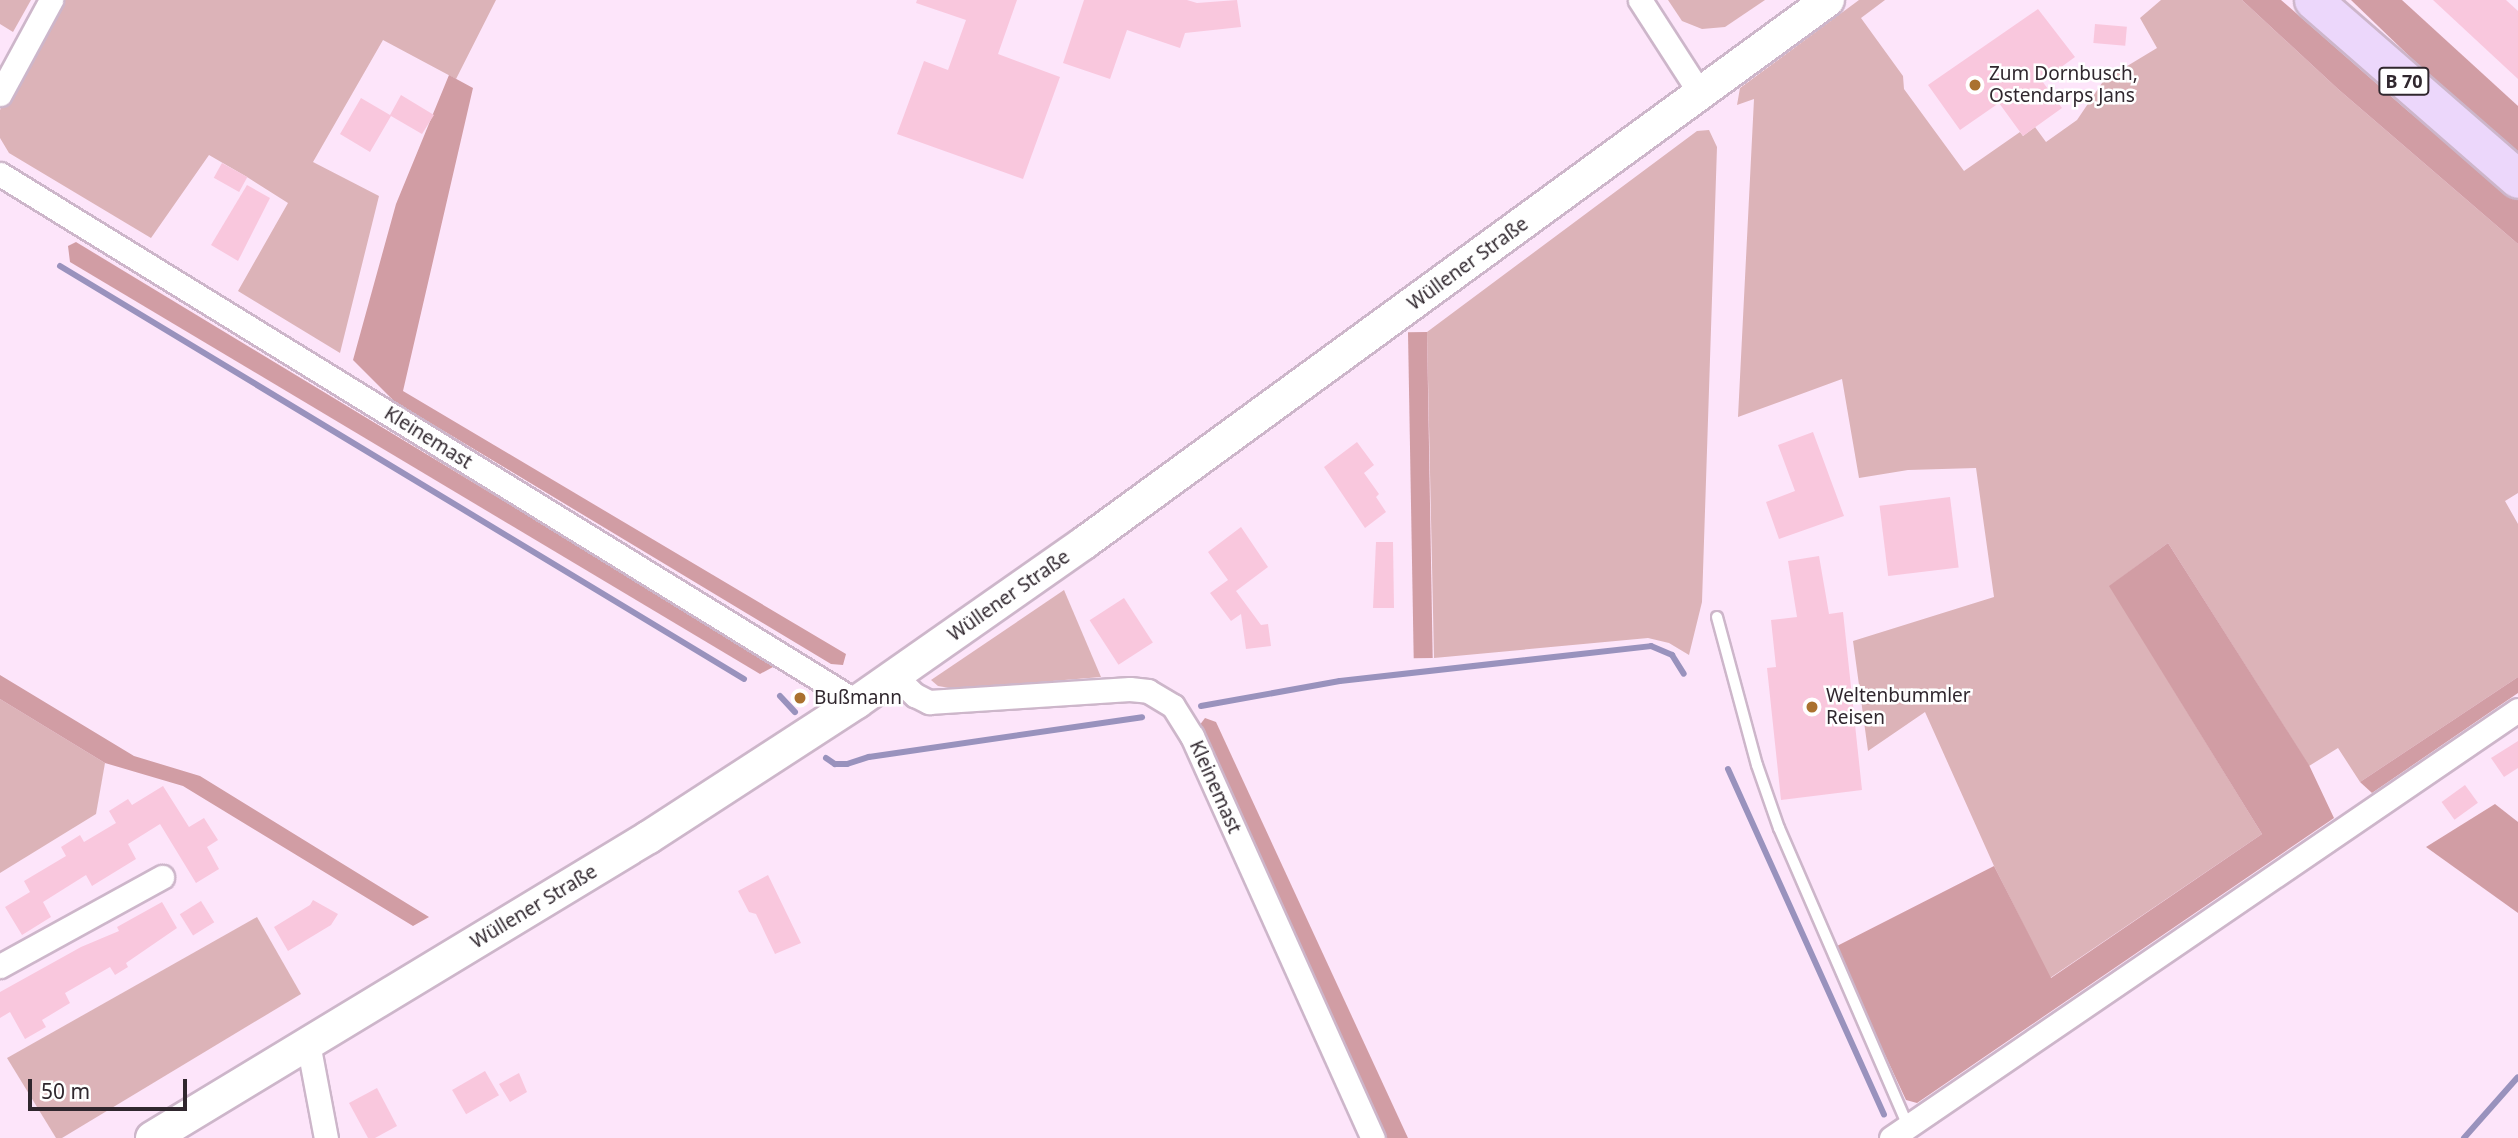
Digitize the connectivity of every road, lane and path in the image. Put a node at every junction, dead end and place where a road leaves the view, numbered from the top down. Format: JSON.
{"nodes":[{"id":1,"x":51,"y":0,"type":"edge"},
{"id":2,"x":1640,"y":0,"type":"edge"},
{"id":3,"x":1828,"y":0,"type":"edge"},
{"id":4,"x":2314,"y":0,"type":"edge"},
{"id":5,"x":1700,"y":93,"type":"junction"},
{"id":6,"x":0,"y":94,"type":"edge"},
{"id":7,"x":0,"y":174,"type":"edge"},
{"id":8,"x":2518,"y":179,"type":"edge"},
{"id":9,"x":1717,"y":617,"type":"dead end"},
{"id":10,"x":895,"y":676,"type":"junction"},
{"id":11,"x":857,"y":702,"type":"junction"},
{"id":12,"x":2518,"y":710,"type":"edge"},
{"id":13,"x":162,"y":877,"type":"dead end"},
{"id":14,"x":0,"y":966,"type":"edge"},
{"id":15,"x":308,"y":1043,"type":"junction"},
{"id":16,"x":1900,"y":1132,"type":"edge"},
{"id":17,"x":152,"y":1138,"type":"edge"},
{"id":18,"x":326,"y":1138,"type":"edge"},
{"id":19,"x":1373,"y":1138,"type":"edge"}],
"edges":[{"from":1,"to":6,"type":"street"},
{"from":2,"to":5,"type":"street"},
{"from":3,"to":5,"type":"main road","name":"Wüllener Straße"},
{"from":4,"to":8,"type":"main road","number":"B 70"},
{"from":5,"to":10,"type":"main road","name":"Wüllener Straße"},
{"from":7,"to":11,"type":"street","name":"Kleinemast"},
{"from":9,"to":16,"type":"lane"},
{"from":10,"to":11,"type":"main road","name":"Wüllener Straße"},
{"from":10,"to":19,"type":"street","name":"Kleinemast"},
{"from":11,"to":15,"type":"main road","name":"Wüllener Straße"},
{"from":12,"to":16,"type":"street"},
{"from":13,"to":14,"type":"street"},
{"from":15,"to":17,"type":"main road","name":"Wüllener Straße"},
{"from":15,"to":18,"type":"street"}]}
